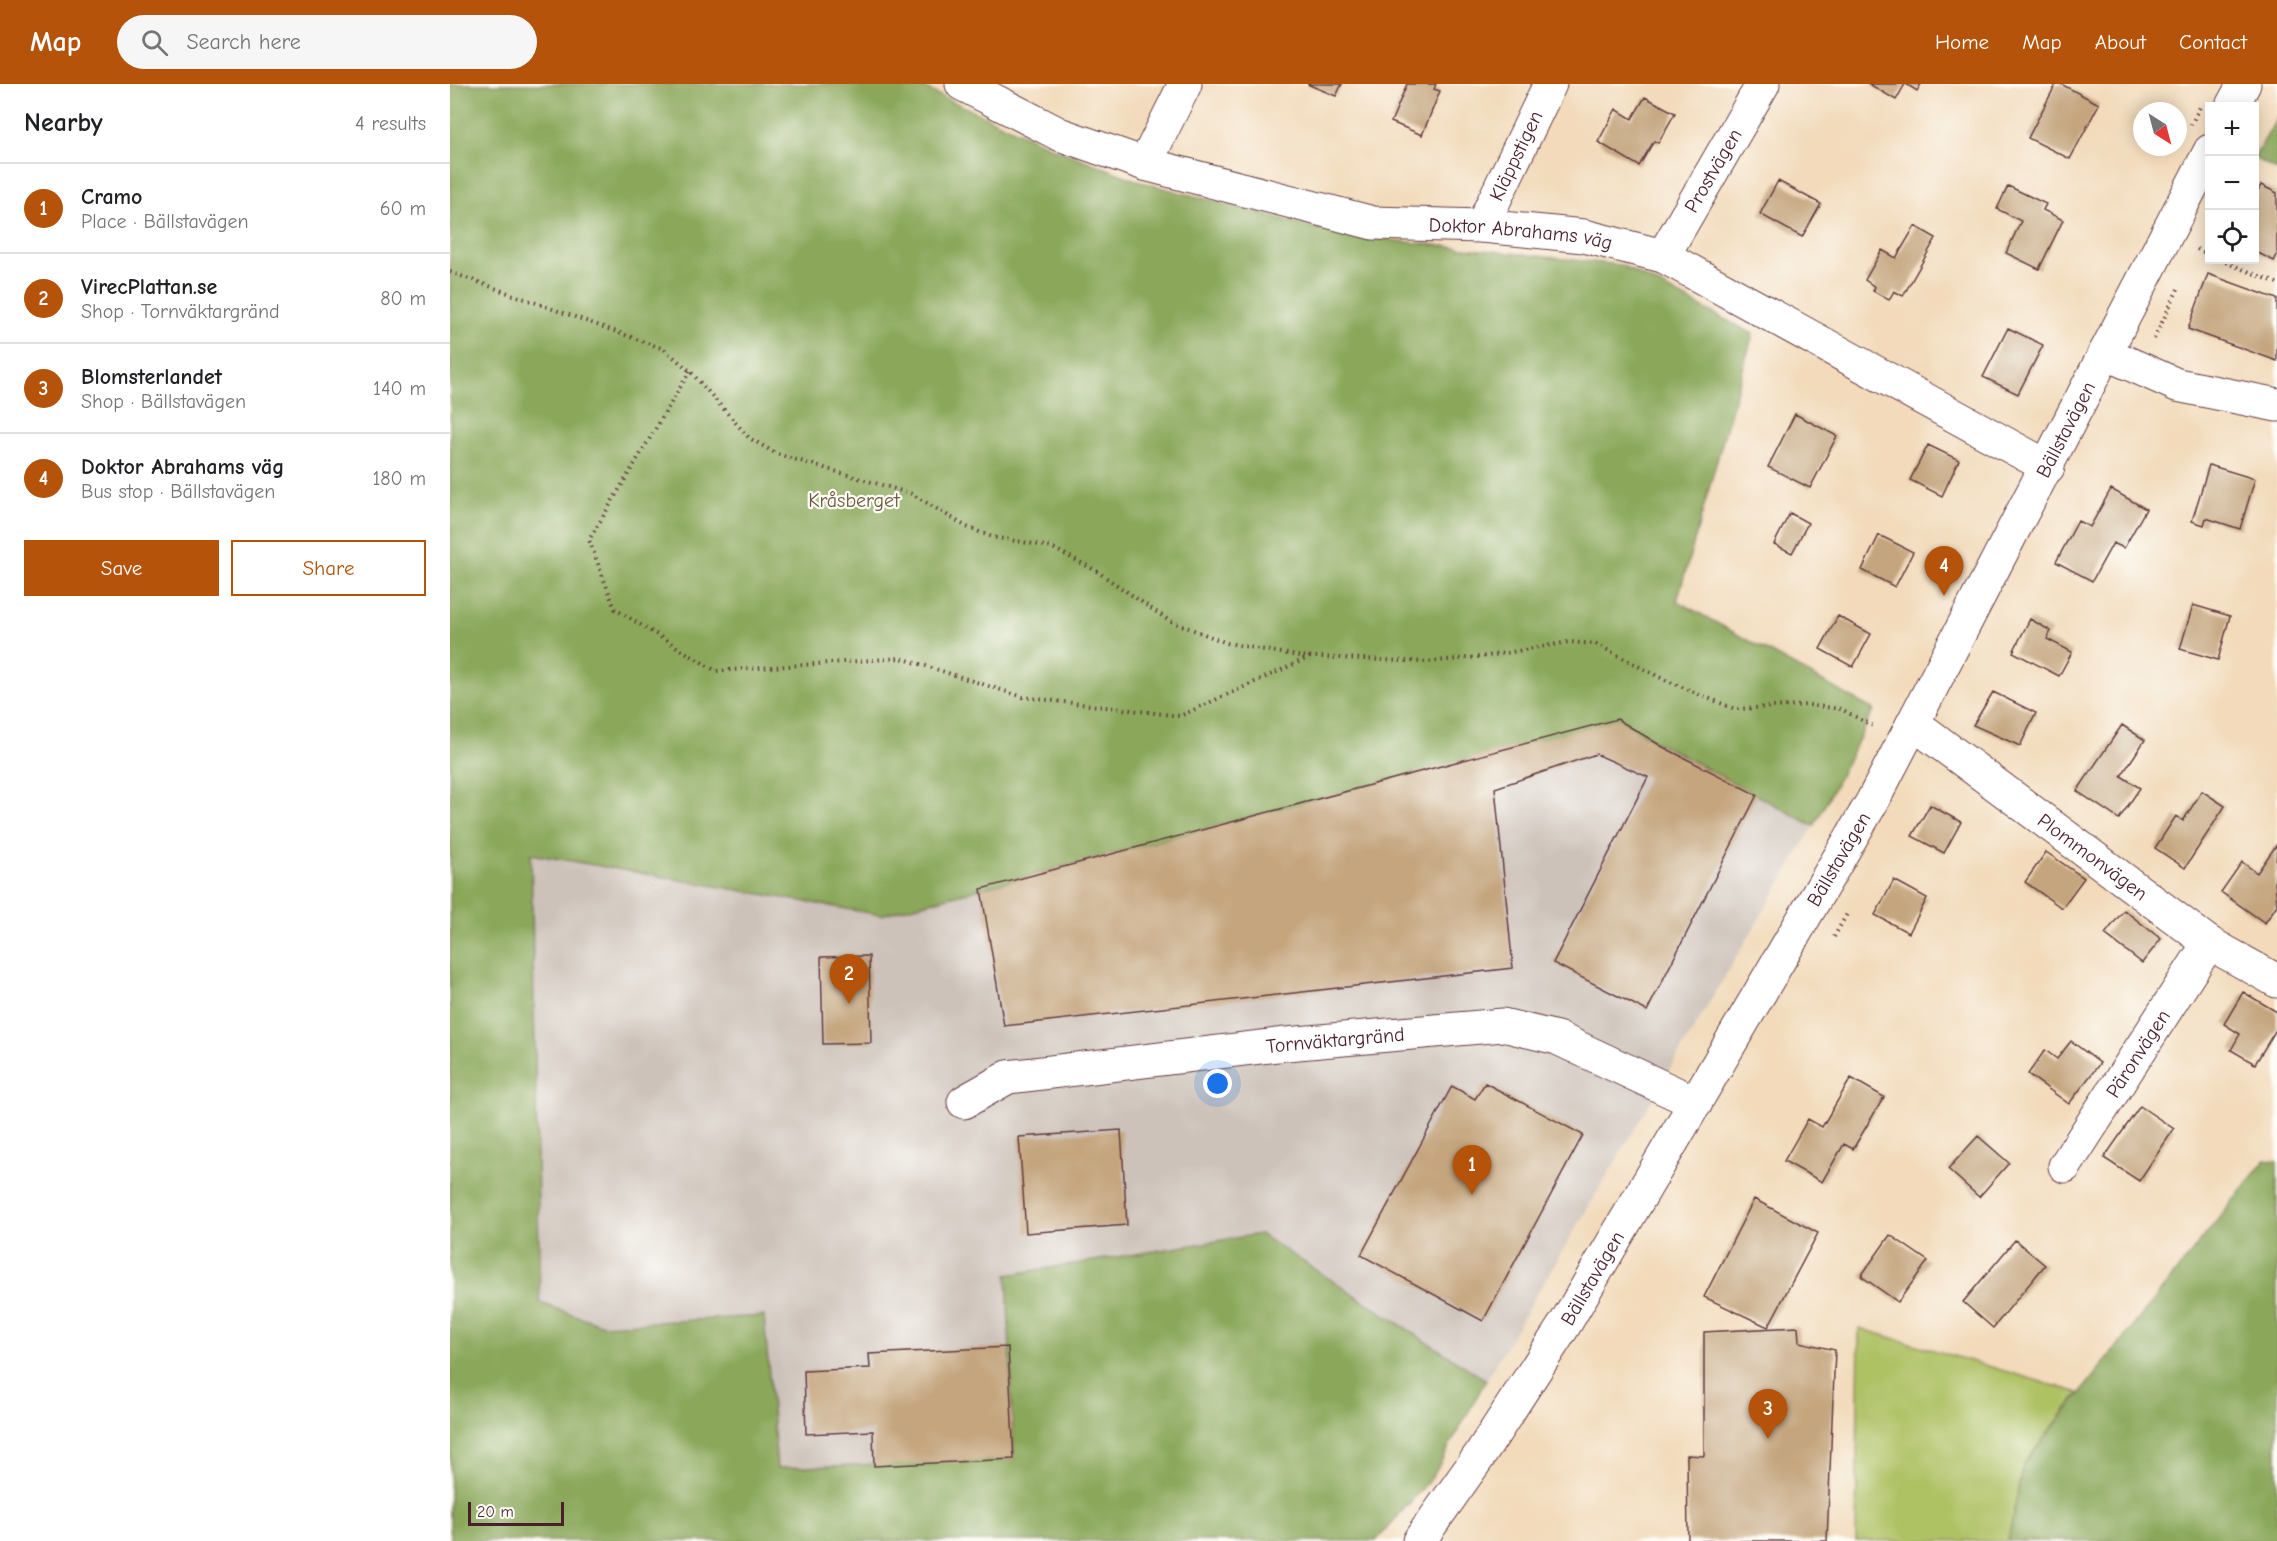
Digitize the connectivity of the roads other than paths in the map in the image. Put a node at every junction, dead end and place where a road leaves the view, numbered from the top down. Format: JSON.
{"nodes":[{"id":1,"x":962,"y":84,"type":"edge"},
{"id":2,"x":1185,"y":84,"type":"edge"},
{"id":3,"x":1550,"y":84,"type":"edge"},
{"id":4,"x":1763,"y":84,"type":"edge"},
{"id":5,"x":2244,"y":84,"type":"edge"},
{"id":6,"x":2234,"y":102,"type":"edge"},
{"id":7,"x":2207,"y":156,"type":"edge"},
{"id":8,"x":1145,"y":164,"type":"junction"},
{"id":9,"x":1482,"y":226,"type":"junction"},
{"id":10,"x":1663,"y":256,"type":"junction"},
{"id":11,"x":2105,"y":353,"type":"junction"},
{"id":12,"x":2277,"y":405,"type":"edge"},
{"id":13,"x":2048,"y":467,"type":"junction"},
{"id":14,"x":1913,"y":723,"type":"junction"},
{"id":15,"x":2209,"y":943,"type":"junction"},
{"id":16,"x":2277,"y":981,"type":"edge"},
{"id":17,"x":964,"y":1102,"type":"dead end"},
{"id":18,"x":1696,"y":1103,"type":"junction"},
{"id":19,"x":2065,"y":1166,"type":"dead end"},
{"id":20,"x":1419,"y":1541,"type":"edge"}],
"edges":[{"from":1,"to":8,"type":"street","name":"Doktor Abrahams väg"},
{"from":2,"to":8,"type":"street"},
{"from":3,"to":9,"type":"street","name":"Kläppstigen"},
{"from":4,"to":10,"type":"street","name":"Prostvägen"},
{"from":5,"to":6,"type":"street"},
{"from":7,"to":11,"type":"street","name":"Bällstavägen"},
{"from":8,"to":9,"type":"street","name":"Doktor Abrahams väg"},
{"from":9,"to":10,"type":"street","name":"Doktor Abrahams väg"},
{"from":10,"to":13,"type":"street","name":"Doktor Abrahams väg"},
{"from":11,"to":12,"type":"street"},
{"from":11,"to":13,"type":"street","name":"Bällstavägen"},
{"from":13,"to":14,"type":"street","name":"Bällstavägen"},
{"from":14,"to":15,"type":"street","name":"Plommonvägen"},
{"from":14,"to":18,"type":"street","name":"Bällstavägen"},
{"from":15,"to":16,"type":"street","name":"Plommonvägen"},
{"from":15,"to":19,"type":"street","name":"Päronvägen"},
{"from":17,"to":18,"type":"street","name":"Tornväktargränd"},
{"from":18,"to":20,"type":"street","name":"Bällstavägen"}]}
